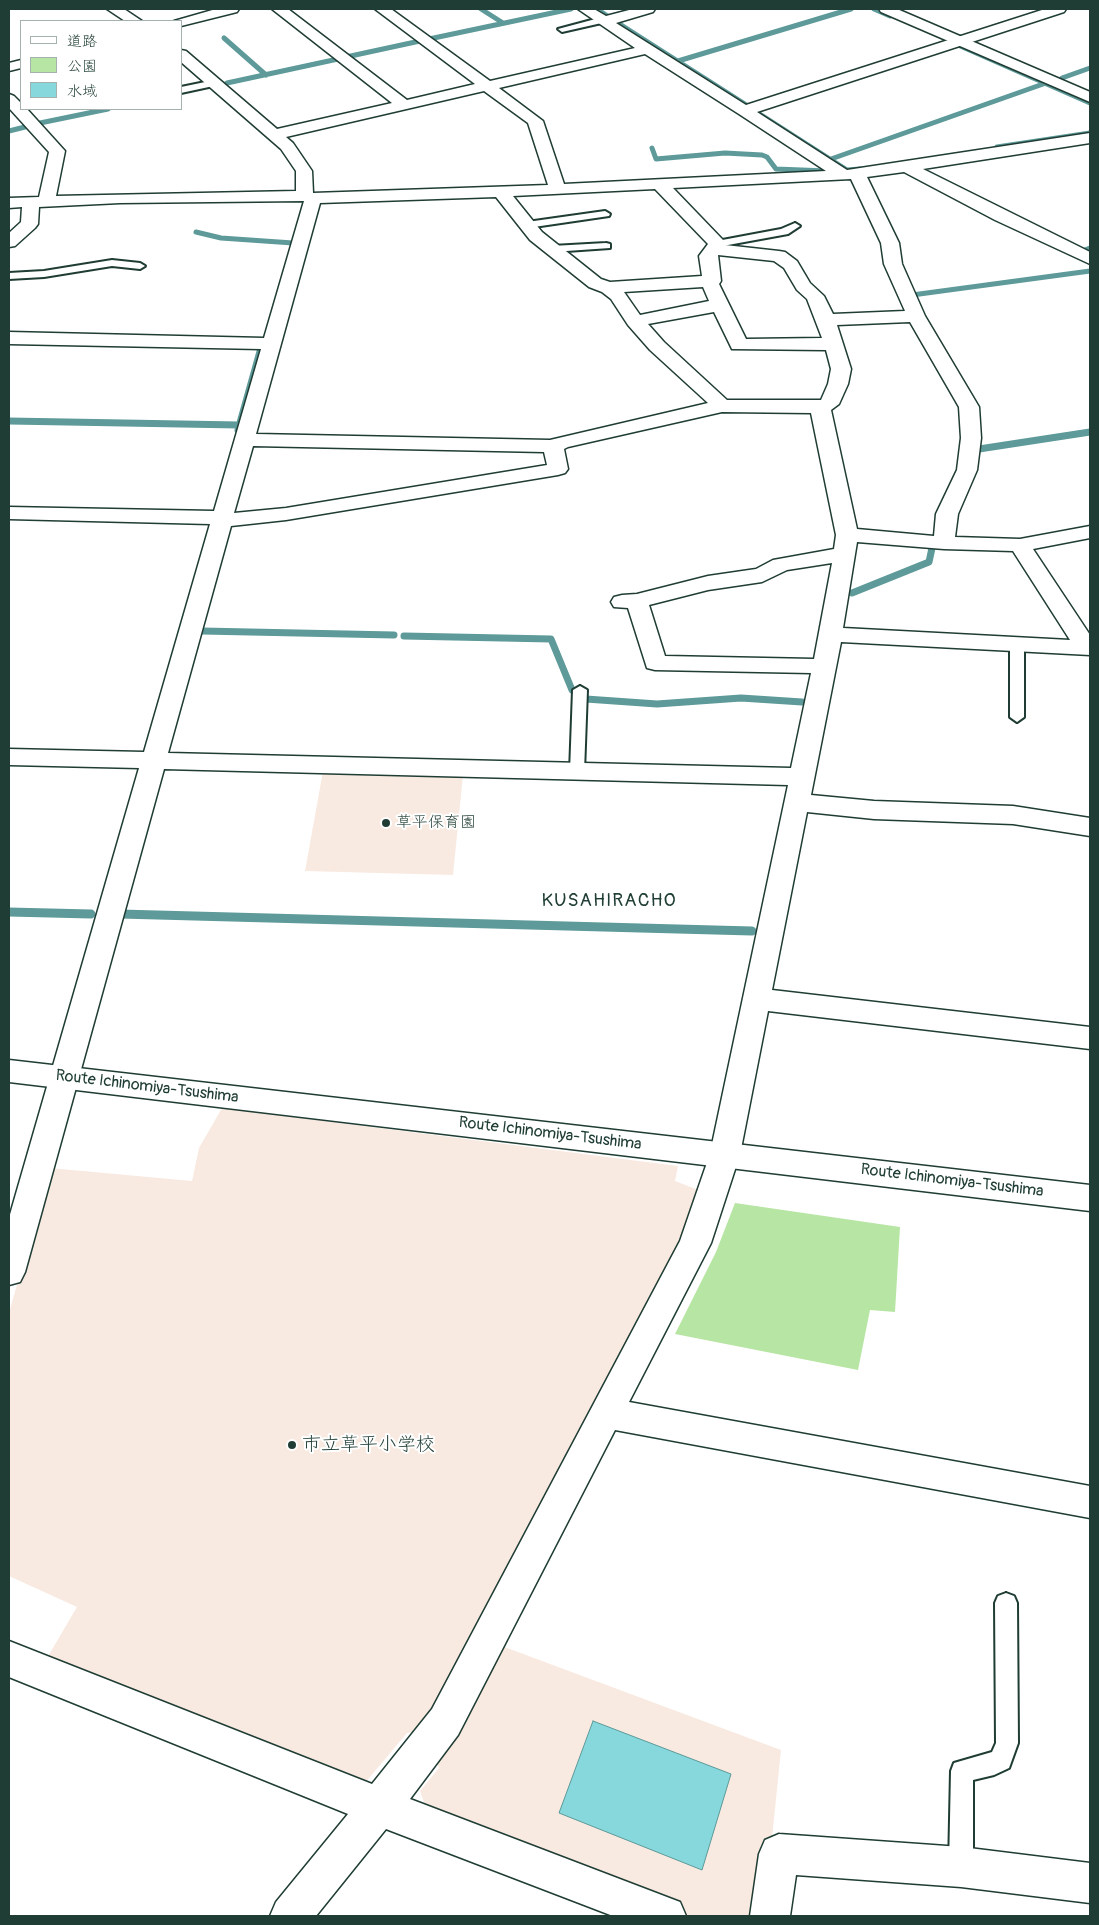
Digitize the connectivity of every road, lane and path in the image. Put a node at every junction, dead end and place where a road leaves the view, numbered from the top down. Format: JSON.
{"nodes":[{"id":1,"x":114,"y":9,"type":"edge"},
{"id":2,"x":232,"y":9,"type":"edge"},
{"id":3,"x":279,"y":9,"type":"edge"},
{"id":4,"x":382,"y":9,"type":"edge"},
{"id":5,"x":585,"y":9,"type":"edge"},
{"id":6,"x":648,"y":9,"type":"edge"},
{"id":7,"x":886,"y":9,"type":"edge"},
{"id":8,"x":1059,"y":9,"type":"edge"},
{"id":9,"x":133,"y":20,"type":"edge"},
{"id":10,"x":604,"y":20,"type":"junction"},
{"id":11,"x":182,"y":22,"type":"edge"},
{"id":12,"x":562,"y":29,"type":"dead end"},
{"id":13,"x":960,"y":41,"type":"junction"},
{"id":14,"x":648,"y":49,"type":"junction"},
{"id":15,"x":182,"y":55,"type":"edge"},
{"id":16,"x":215,"y":83,"type":"junction"},
{"id":17,"x":487,"y":86,"type":"junction"},
{"id":18,"x":182,"y":90,"type":"edge"},
{"id":19,"x":1090,"y":97,"type":"edge"},
{"id":20,"x":9,"y":99,"type":"edge"},
{"id":21,"x":404,"y":105,"type":"junction"},
{"id":22,"x":744,"y":110,"type":"junction"},
{"id":23,"x":274,"y":135,"type":"junction"},
{"id":24,"x":1090,"y":138,"type":"edge"},
{"id":25,"x":905,"y":166,"type":"junction"},
{"id":26,"x":850,"y":174,"type":"junction"},
{"id":27,"x":660,"y":185,"type":"junction"},
{"id":28,"x":557,"y":188,"type":"junction"},
{"id":29,"x":501,"y":192,"type":"junction"},
{"id":30,"x":308,"y":197,"type":"junction"},
{"id":31,"x":38,"y":202,"type":"junction"},
{"id":32,"x":9,"y":203,"type":"edge"},
{"id":33,"x":605,"y":214,"type":"dead end"},
{"id":34,"x":527,"y":225,"type":"junction"},
{"id":35,"x":795,"y":226,"type":"dead end"},
{"id":36,"x":9,"y":242,"type":"edge"},
{"id":37,"x":606,"y":246,"type":"dead end"},
{"id":38,"x":715,"y":246,"type":"junction"},
{"id":39,"x":552,"y":248,"type":"junction"},
{"id":40,"x":1090,"y":259,"type":"edge"},
{"id":41,"x":140,"y":266,"type":"dead end"},
{"id":42,"x":9,"y":276,"type":"edge"},
{"id":43,"x":709,"y":281,"type":"junction"},
{"id":44,"x":608,"y":288,"type":"junction"},
{"id":45,"x":720,"y":305,"type":"junction"},
{"id":46,"x":916,"y":316,"type":"junction"},
{"id":47,"x":826,"y":320,"type":"junction"},
{"id":48,"x":635,"y":321,"type":"junction"},
{"id":49,"x":9,"y":338,"type":"edge"},
{"id":50,"x":271,"y":344,"type":"junction"},
{"id":51,"x":833,"y":344,"type":"junction"},
{"id":52,"x":722,"y":406,"type":"junction"},
{"id":53,"x":820,"y":407,"type":"junction"},
{"id":54,"x":244,"y":440,"type":"junction"},
{"id":55,"x":553,"y":446,"type":"junction"},
{"id":56,"x":9,"y":513,"type":"edge"},
{"id":57,"x":222,"y":520,"type":"junction"},
{"id":58,"x":1090,"y":532,"type":"edge"},
{"id":59,"x":944,"y":543,"type":"junction"},
{"id":60,"x":845,"y":545,"type":"junction"},
{"id":61,"x":1020,"y":545,"type":"junction"},
{"id":62,"x":832,"y":634,"type":"junction"},
{"id":63,"x":1017,"y":644,"type":"junction"},
{"id":64,"x":1088,"y":648,"type":"edge"},
{"id":65,"x":825,"y":666,"type":"junction"},
{"id":66,"x":580,"y":690,"type":"dead end"},
{"id":67,"x":1017,"y":717,"type":"dead end"},
{"id":68,"x":9,"y":757,"type":"edge"},
{"id":69,"x":154,"y":761,"type":"junction"},
{"id":70,"x":577,"y":772,"type":"junction"},
{"id":71,"x":800,"y":790,"type":"junction"},
{"id":72,"x":1090,"y":828,"type":"edge"},
{"id":73,"x":757,"y":999,"type":"junction"},
{"id":74,"x":1090,"y":1038,"type":"edge"},
{"id":75,"x":9,"y":1071,"type":"edge"},
{"id":76,"x":64,"y":1077,"type":"junction"},
{"id":77,"x":725,"y":1154,"type":"junction"},
{"id":78,"x":1090,"y":1198,"type":"edge"},
{"id":79,"x":10,"y":1263,"type":"edge"},
{"id":80,"x":606,"y":1413,"type":"junction"},
{"id":81,"x":1090,"y":1502,"type":"edge"},
{"id":82,"x":1006,"y":1603,"type":"dead end"},
{"id":83,"x":9,"y":1659,"type":"edge"},
{"id":84,"x":379,"y":1808,"type":"junction"},
{"id":85,"x":961,"y":1867,"type":"junction"},
{"id":86,"x":1090,"y":1884,"type":"edge"},
{"id":87,"x":290,"y":1916,"type":"edge"},
{"id":88,"x":666,"y":1916,"type":"edge"},
{"id":89,"x":770,"y":1916,"type":"edge"}],
"edges":[{"from":1,"to":9,"type":"street"},
{"from":2,"to":11,"type":"street"},
{"from":3,"to":21,"type":"street"},
{"from":4,"to":17,"type":"street"},
{"from":5,"to":10,"type":"street"},
{"from":6,"to":10,"type":"street"},
{"from":7,"to":13,"type":"street"},
{"from":8,"to":13,"type":"street"},
{"from":10,"to":12,"type":"lane"},
{"from":10,"to":14,"type":"street"},
{"from":13,"to":19,"type":"street"},
{"from":13,"to":22,"type":"street"},
{"from":14,"to":17,"type":"street"},
{"from":14,"to":22,"type":"street"},
{"from":15,"to":16,"type":"street"},
{"from":16,"to":18,"type":"lane"},
{"from":16,"to":23,"type":"street"},
{"from":17,"to":21,"type":"street"},
{"from":17,"to":28,"type":"street"},
{"from":20,"to":31,"type":"street"},
{"from":21,"to":23,"type":"street"},
{"from":22,"to":26,"type":"street"},
{"from":23,"to":30,"type":"street"},
{"from":24,"to":25,"type":"street"},
{"from":25,"to":26,"type":"street"},
{"from":25,"to":40,"type":"street"},
{"from":26,"to":27,"type":"street"},
{"from":26,"to":46,"type":"street"},
{"from":27,"to":28,"type":"street"},
{"from":27,"to":38,"type":"street"},
{"from":28,"to":29,"type":"street"},
{"from":29,"to":30,"type":"street"},
{"from":29,"to":34,"type":"street"},
{"from":30,"to":31,"type":"street"},
{"from":30,"to":50,"type":"street"},
{"from":31,"to":32,"type":"street"},
{"from":31,"to":36,"type":"street"},
{"from":33,"to":34,"type":"lane"},
{"from":34,"to":39,"type":"street"},
{"from":35,"to":38,"type":"lane"},
{"from":37,"to":39,"type":"lane"},
{"from":38,"to":43,"type":"street"},
{"from":38,"to":47,"type":"street"},
{"from":39,"to":44,"type":"street"},
{"from":41,"to":42,"type":"lane"},
{"from":43,"to":44,"type":"street"},
{"from":43,"to":45,"type":"street"},
{"from":44,"to":48,"type":"street"},
{"from":45,"to":48,"type":"street"},
{"from":45,"to":51,"type":"street"},
{"from":46,"to":47,"type":"street"},
{"from":46,"to":59,"type":"street"},
{"from":47,"to":51,"type":"street"},
{"from":48,"to":52,"type":"street"},
{"from":49,"to":50,"type":"street"},
{"from":50,"to":54,"type":"street"},
{"from":51,"to":53,"type":"street"},
{"from":52,"to":53,"type":"street"},
{"from":52,"to":55,"type":"street"},
{"from":53,"to":60,"type":"street"},
{"from":54,"to":55,"type":"street"},
{"from":54,"to":57,"type":"street"},
{"from":55,"to":57,"type":"street"},
{"from":56,"to":57,"type":"street"},
{"from":57,"to":69,"type":"street"},
{"from":58,"to":61,"type":"street"},
{"from":59,"to":60,"type":"street"},
{"from":59,"to":61,"type":"street"},
{"from":60,"to":62,"type":"street"},
{"from":60,"to":65,"type":"street"},
{"from":61,"to":64,"type":"street"},
{"from":62,"to":63,"type":"street"},
{"from":62,"to":65,"type":"street"},
{"from":63,"to":64,"type":"street"},
{"from":63,"to":67,"type":"lane"},
{"from":65,"to":71,"type":"street"},
{"from":66,"to":70,"type":"lane"},
{"from":68,"to":69,"type":"street"},
{"from":69,"to":70,"type":"street"},
{"from":69,"to":76,"type":"street"},
{"from":70,"to":71,"type":"street"},
{"from":71,"to":72,"type":"street"},
{"from":71,"to":73,"type":"street"},
{"from":73,"to":74,"type":"street"},
{"from":73,"to":77,"type":"street"},
{"from":75,"to":76,"type":"street","name":"Route Ichinomiya-Tsushima"},
{"from":76,"to":77,"type":"street","name":"Route Ichinomiya-Tsushima"},
{"from":76,"to":79,"type":"street"},
{"from":77,"to":78,"type":"street","name":"Route Ichinomiya-Tsushima"},
{"from":77,"to":80,"type":"street"},
{"from":80,"to":81,"type":"street"},
{"from":80,"to":84,"type":"street"},
{"from":82,"to":85,"type":"lane"},
{"from":83,"to":84,"type":"street"},
{"from":84,"to":87,"type":"street"},
{"from":84,"to":88,"type":"street"},
{"from":85,"to":86,"type":"street"},
{"from":85,"to":89,"type":"street"}]}
